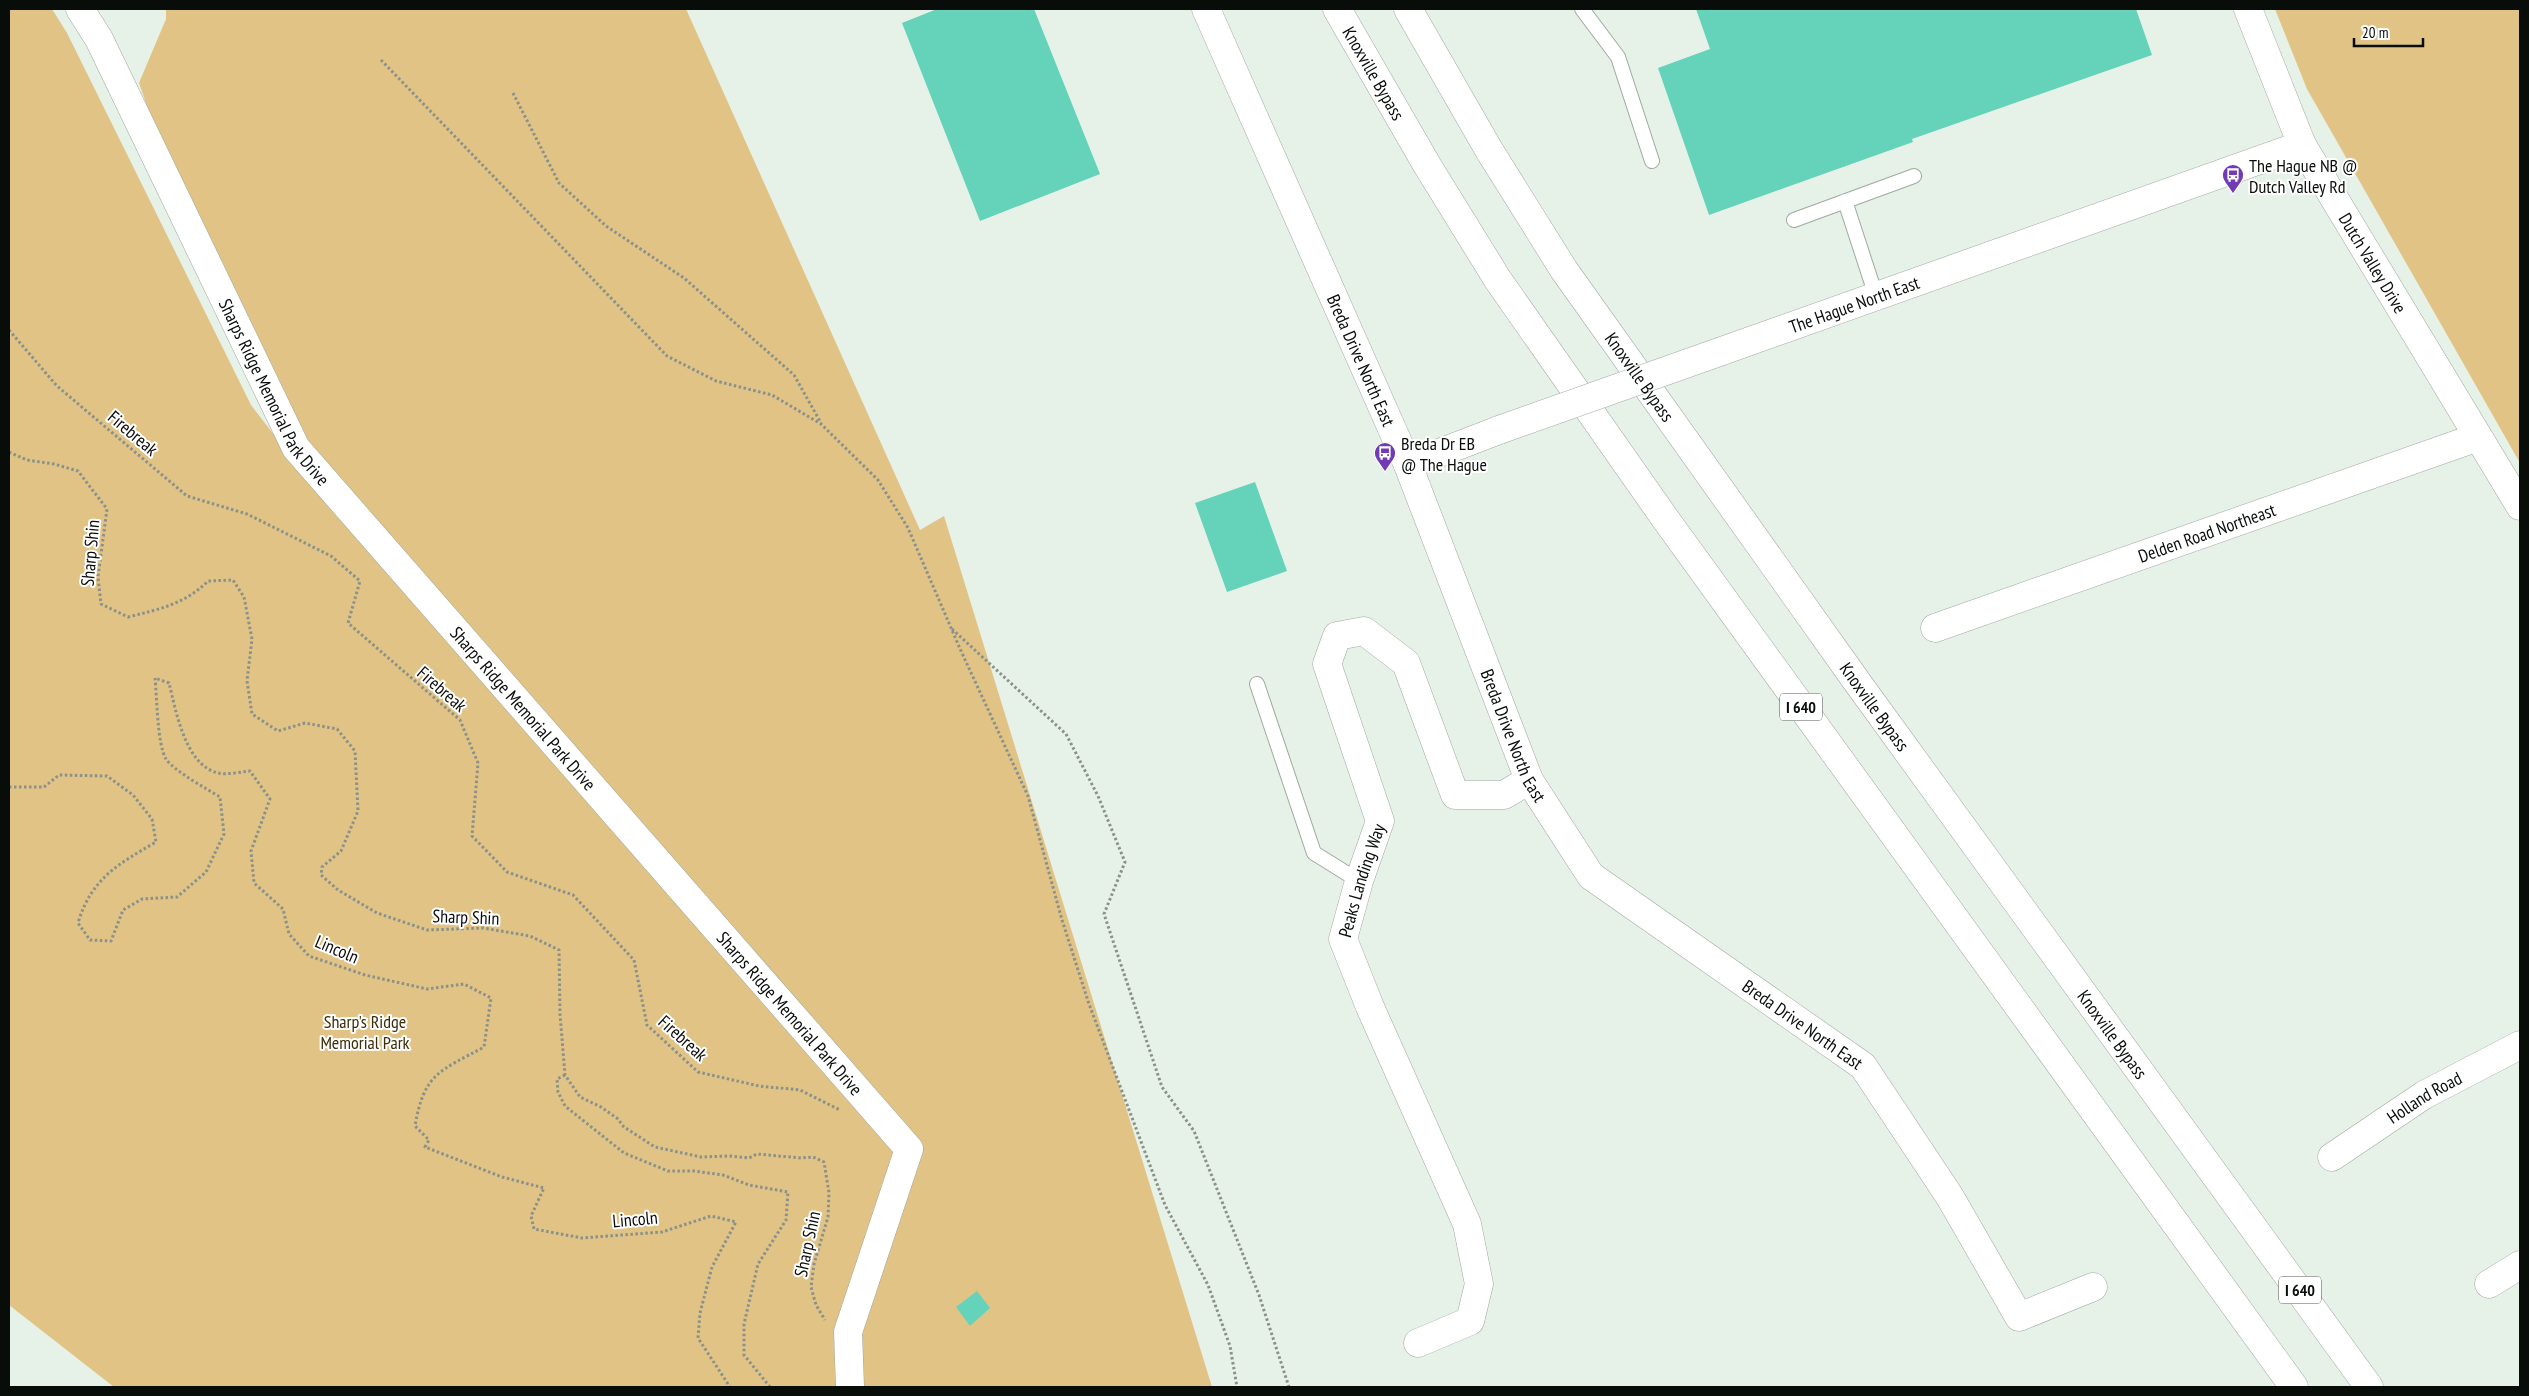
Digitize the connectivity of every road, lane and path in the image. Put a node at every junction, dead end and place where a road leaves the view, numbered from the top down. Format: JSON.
{"nodes":[{"id":1,"x":80,"y":9,"type":"edge"},
{"id":2,"x":1206,"y":9,"type":"edge"},
{"id":3,"x":1336,"y":9,"type":"edge"},
{"id":4,"x":1408,"y":9,"type":"edge"},
{"id":5,"x":1582,"y":9,"type":"edge"},
{"id":6,"x":2248,"y":9,"type":"edge"},
{"id":7,"x":380,"y":60,"type":"dead end"},
{"id":8,"x":513,"y":93,"type":"dead end"},
{"id":9,"x":2302,"y":145,"type":"junction"},
{"id":10,"x":1652,"y":161,"type":"dead end"},
{"id":11,"x":1914,"y":176,"type":"dead end"},
{"id":12,"x":1845,"y":201,"type":"junction"},
{"id":13,"x":1794,"y":220,"type":"dead end"},
{"id":14,"x":1876,"y":296,"type":"junction"},
{"id":15,"x":9,"y":330,"type":"edge"},
{"id":16,"x":821,"y":424,"type":"junction"},
{"id":17,"x":2478,"y":436,"type":"junction"},
{"id":18,"x":9,"y":452,"type":"edge"},
{"id":19,"x":1408,"y":464,"type":"junction"},
{"id":20,"x":2520,"y":506,"type":"edge"},
{"id":21,"x":951,"y":628,"type":"junction"},
{"id":22,"x":1935,"y":628,"type":"dead end"},
{"id":23,"x":1257,"y":684,"type":"dead end"},
{"id":24,"x":1530,"y":780,"type":"junction"},
{"id":25,"x":9,"y":787,"type":"edge"},
{"id":26,"x":1360,"y":881,"type":"junction"},
{"id":27,"x":2520,"y":1045,"type":"edge"},
{"id":28,"x":565,"y":1075,"type":"junction"},
{"id":29,"x":878,"y":1114,"type":"junction"},
{"id":30,"x":2332,"y":1157,"type":"dead end"},
{"id":31,"x":2520,"y":1265,"type":"edge"},
{"id":32,"x":2489,"y":1284,"type":"dead end"},
{"id":33,"x":2093,"y":1287,"type":"dead end"},
{"id":34,"x":848,"y":1332,"type":"junction"},
{"id":35,"x":1418,"y":1343,"type":"dead end"},
{"id":36,"x":730,"y":1387,"type":"edge"},
{"id":37,"x":770,"y":1387,"type":"edge"},
{"id":38,"x":850,"y":1387,"type":"edge"},
{"id":39,"x":1237,"y":1387,"type":"edge"},
{"id":40,"x":1289,"y":1387,"type":"edge"},
{"id":41,"x":2294,"y":1387,"type":"edge"},
{"id":42,"x":2369,"y":1387,"type":"edge"}],
"edges":[{"from":1,"to":29,"type":"main road","name":"Sharps Ridge Memorial Park Drive"},
{"from":2,"to":19,"type":"main road","name":"Breda Drive North East"},
{"from":3,"to":41,"type":"main road","name":"Knoxville Bypass","number":"I 640"},
{"from":4,"to":42,"type":"main road","name":"Knoxville Bypass","number":"I 640"},
{"from":5,"to":10,"type":"lane"},
{"from":6,"to":9,"type":"main road","name":"Dutch Valley Drive"},
{"from":7,"to":16,"type":"path"},
{"from":8,"to":16,"type":"path"},
{"from":9,"to":14,"type":"main road","name":"The Hague North East"},
{"from":9,"to":17,"type":"main road","name":"Dutch Valley Drive"},
{"from":11,"to":12,"type":"lane"},
{"from":12,"to":13,"type":"lane"},
{"from":12,"to":14,"type":"lane"},
{"from":14,"to":19,"type":"main road","name":"The Hague North East","bridge":true},
{"from":15,"to":29,"type":"path","name":"Firebreak"},
{"from":16,"to":21,"type":"path"},
{"from":17,"to":20,"type":"main road","name":"Dutch Valley Drive"},
{"from":17,"to":22,"type":"main road","name":"Delden Road Northeast"},
{"from":18,"to":28,"type":"path","name":"Sharp Shin"},
{"from":19,"to":24,"type":"main road","name":"Breda Drive North East"},
{"from":21,"to":39,"type":"path"},
{"from":21,"to":40,"type":"path"},
{"from":23,"to":26,"type":"lane"},
{"from":24,"to":26,"type":"main road","name":"Peaks Landing Way"},
{"from":24,"to":33,"type":"main road","name":"Breda Drive North East"},
{"from":25,"to":36,"type":"path","name":"Lincoln"},
{"from":26,"to":35,"type":"main road","name":"Peaks Landing Way"},
{"from":27,"to":30,"type":"main road","name":"Holland Road"},
{"from":28,"to":34,"type":"path","name":"Sharp Shin"},
{"from":28,"to":37,"type":"path"},
{"from":29,"to":34,"type":"main road","name":"Sharps Ridge Memorial Park Drive"},
{"from":31,"to":32,"type":"main road"},
{"from":34,"to":38,"type":"main road","name":"Sharps Ridge Memorial Park Drive"}]}
